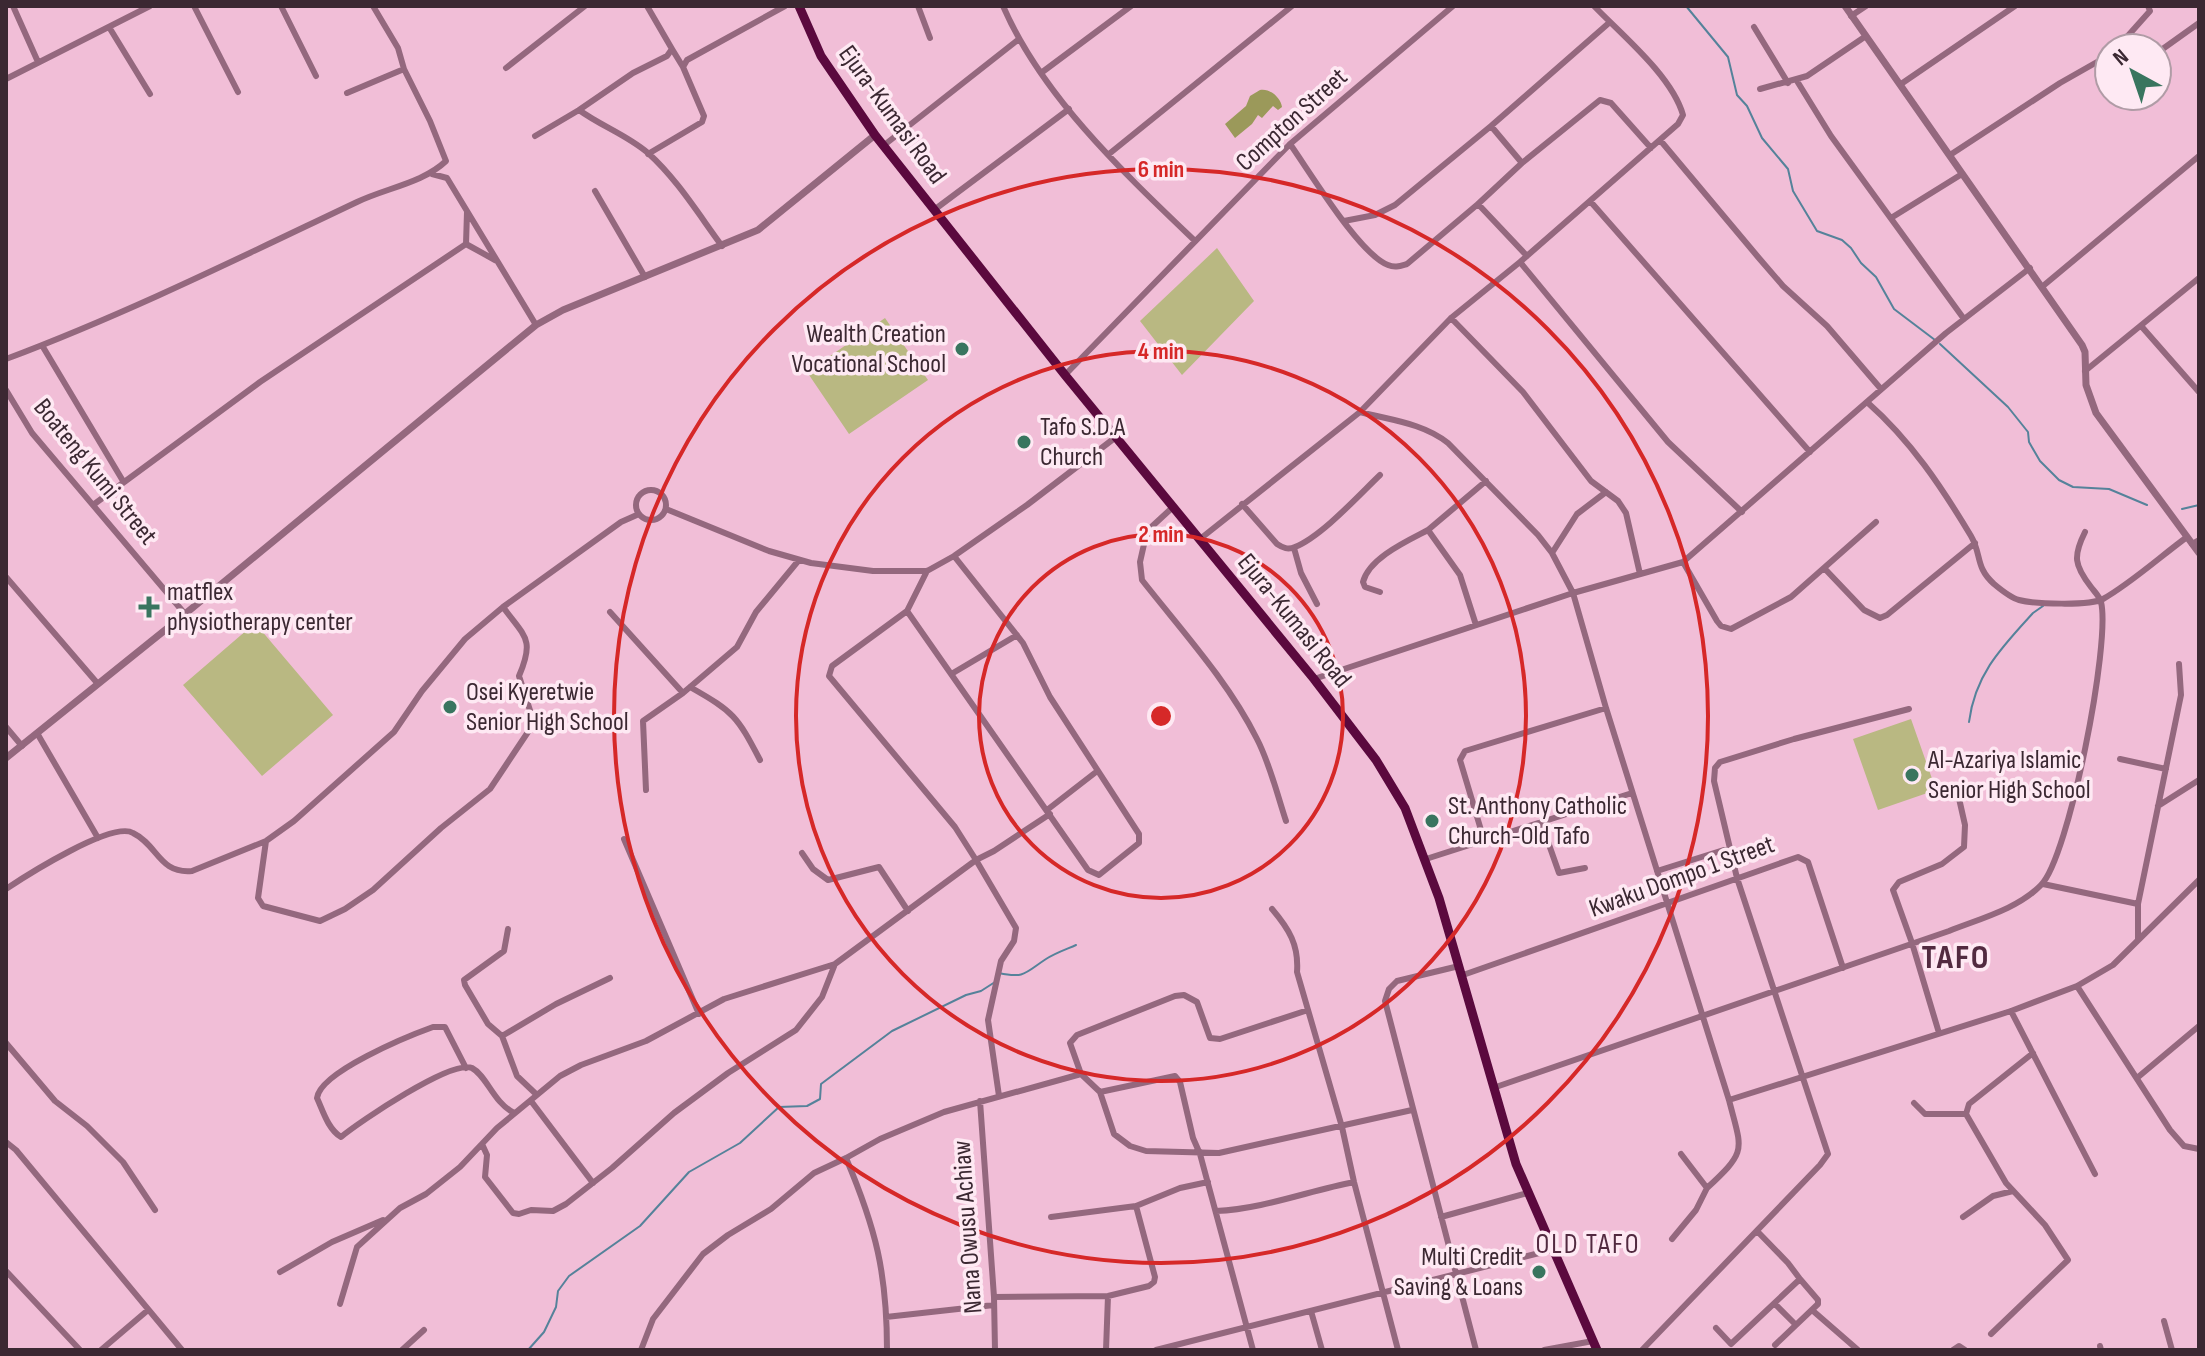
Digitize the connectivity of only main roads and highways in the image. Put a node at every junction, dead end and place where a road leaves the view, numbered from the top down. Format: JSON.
{"nodes":[{"id":1,"x":799,"y":6,"type":"edge"},
{"id":2,"x":1595,"y":1345,"type":"edge"}],
"edges":[{"from":1,"to":2,"type":"main road","name":"Ejura-Kumasi Road"}]}
